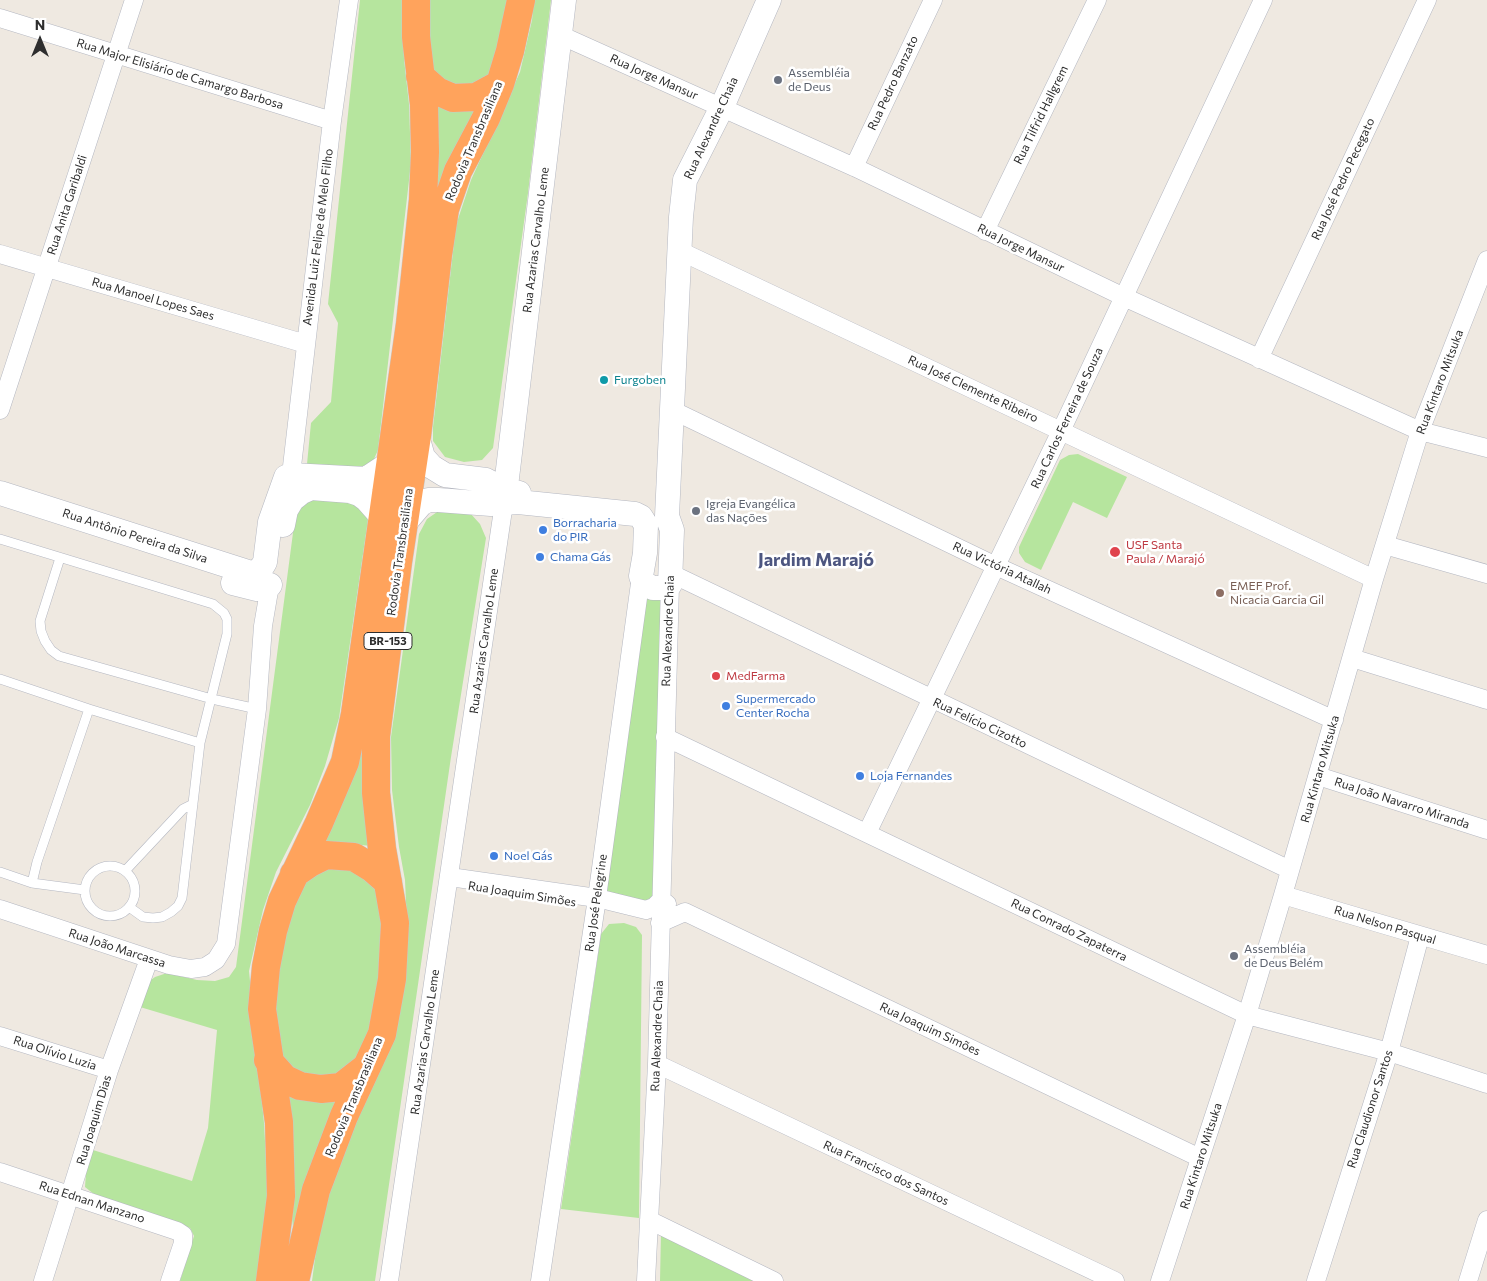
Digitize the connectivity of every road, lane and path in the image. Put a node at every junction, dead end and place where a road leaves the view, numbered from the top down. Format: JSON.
{"nodes":[{"id":1,"x":134,"y":0,"type":"edge"},
{"id":2,"x":349,"y":0,"type":"edge"},
{"id":3,"x":416,"y":0,"type":"edge"},
{"id":4,"x":520,"y":0,"type":"edge"},
{"id":5,"x":564,"y":0,"type":"edge"},
{"id":6,"x":769,"y":0,"type":"edge"},
{"id":7,"x":932,"y":0,"type":"edge"},
{"id":8,"x":1097,"y":0,"type":"edge"},
{"id":9,"x":1263,"y":0,"type":"edge"},
{"id":10,"x":1427,"y":0,"type":"edge"},
{"id":11,"x":0,"y":18,"type":"edge"},
{"id":12,"x":560,"y":35,"type":"junction"},
{"id":13,"x":117,"y":54,"type":"junction"},
{"id":14,"x":420,"y":76,"type":"junction"},
{"id":15,"x":500,"y":84,"type":"junction"},
{"id":16,"x":722,"y":107,"type":"junction"},
{"id":17,"x":332,"y":121,"type":"junction"},
{"id":18,"x":854,"y":166,"type":"junction"},
{"id":19,"x":985,"y":231,"type":"junction"},
{"id":20,"x":680,"y":251,"type":"junction"},
{"id":21,"x":0,"y":254,"type":"edge"},
{"id":22,"x":46,"y":268,"type":"junction"},
{"id":23,"x":1486,"y":268,"type":"edge"},
{"id":24,"x":1124,"y":297,"type":"junction"},
{"id":25,"x":306,"y":344,"type":"junction"},
{"id":26,"x":1259,"y":358,"type":"junction"},
{"id":27,"x":0,"y":410,"type":"edge"},
{"id":28,"x":672,"y":410,"type":"junction"},
{"id":29,"x":1061,"y":431,"type":"junction"},
{"id":30,"x":1420,"y":431,"type":"junction"},
{"id":31,"x":416,"y":436,"type":"junction"},
{"id":32,"x":1487,"y":448,"type":"edge"},
{"id":33,"x":390,"y":463,"type":"junction"},
{"id":34,"x":291,"y":475,"type":"junction"},
{"id":35,"x":0,"y":493,"type":"edge"},
{"id":36,"x":504,"y":496,"type":"junction"},
{"id":37,"x":0,"y":509,"type":"edge"},
{"id":38,"x":393,"y":521,"type":"junction"},
{"id":39,"x":657,"y":521,"type":"junction"},
{"id":40,"x":0,"y":539,"type":"edge"},
{"id":41,"x":1385,"y":545,"type":"junction"},
{"id":42,"x":60,"y":558,"type":"junction"},
{"id":43,"x":996,"y":566,"type":"junction"},
{"id":44,"x":642,"y":570,"type":"junction"},
{"id":45,"x":263,"y":574,"type":"junction"},
{"id":46,"x":670,"y":574,"type":"junction"},
{"id":47,"x":1487,"y":574,"type":"edge"},
{"id":48,"x":1374,"y":579,"type":"junction"},
{"id":49,"x":1352,"y":658,"type":"junction"},
{"id":50,"x":0,"y":679,"type":"edge"},
{"id":51,"x":212,"y":699,"type":"junction"},
{"id":52,"x":932,"y":700,"type":"junction"},
{"id":53,"x":1487,"y":700,"type":"edge"},
{"id":54,"x":89,"y":709,"type":"junction"},
{"id":55,"x":256,"y":709,"type":"junction"},
{"id":56,"x":1334,"y":720,"type":"junction"},
{"id":57,"x":665,"y":737,"type":"junction"},
{"id":58,"x":200,"y":743,"type":"junction"},
{"id":59,"x":1318,"y":776,"type":"junction"},
{"id":60,"x":194,"y":804,"type":"junction"},
{"id":61,"x":1487,"y":830,"type":"edge"},
{"id":62,"x":867,"y":833,"type":"junction"},
{"id":63,"x":1290,"y":870,"type":"junction"},
{"id":64,"x":125,"y":871,"type":"junction"},
{"id":65,"x":0,"y":872,"type":"edge"},
{"id":66,"x":294,"y":874,"type":"junction"},
{"id":67,"x":449,"y":880,"type":"junction"},
{"id":68,"x":388,"y":882,"type":"junction"},
{"id":69,"x":32,"y":883,"type":"junction"},
{"id":70,"x":84,"y":890,"type":"junction"},
{"id":71,"x":1284,"y":895,"type":"junction"},
{"id":72,"x":660,"y":900,"type":"junction"},
{"id":73,"x":596,"y":902,"type":"junction"},
{"id":74,"x":129,"y":907,"type":"junction"},
{"id":75,"x":0,"y":909,"type":"edge"},
{"id":76,"x":685,"y":912,"type":"junction"},
{"id":77,"x":660,"y":922,"type":"junction"},
{"id":78,"x":1420,"y":936,"type":"junction"},
{"id":79,"x":1487,"y":955,"type":"edge"},
{"id":80,"x":148,"y":959,"type":"junction"},
{"id":81,"x":1247,"y":1015,"type":"junction"},
{"id":82,"x":0,"y":1036,"type":"edge"},
{"id":83,"x":1389,"y":1052,"type":"junction"},
{"id":84,"x":268,"y":1060,"type":"junction"},
{"id":85,"x":657,"y":1064,"type":"junction"},
{"id":86,"x":364,"y":1069,"type":"junction"},
{"id":87,"x":109,"y":1070,"type":"junction"},
{"id":88,"x":1487,"y":1084,"type":"edge"},
{"id":89,"x":1200,"y":1158,"type":"junction"},
{"id":90,"x":0,"y":1172,"type":"edge"},
{"id":91,"x":70,"y":1195,"type":"junction"},
{"id":92,"x":649,"y":1220,"type":"junction"},
{"id":93,"x":1487,"y":1220,"type":"edge"},
{"id":94,"x":43,"y":1281,"type":"edge"},
{"id":95,"x":170,"y":1281,"type":"edge"},
{"id":96,"x":270,"y":1281,"type":"edge"},
{"id":97,"x":295,"y":1281,"type":"edge"},
{"id":98,"x":390,"y":1281,"type":"edge"},
{"id":99,"x":540,"y":1281,"type":"edge"},
{"id":100,"x":646,"y":1281,"type":"edge"},
{"id":101,"x":774,"y":1281,"type":"edge"},
{"id":102,"x":1115,"y":1281,"type":"edge"},
{"id":103,"x":1160,"y":1281,"type":"edge"},
{"id":104,"x":1316,"y":1281,"type":"edge"},
{"id":105,"x":1468,"y":1281,"type":"edge"}],
"edges":[{"from":1,"to":13,"type":"street","name":"Rua Anita Garibaldi"},
{"from":2,"to":17,"type":"street","name":"Avenida Luiz Felipe de Melo Filho"},
{"from":3,"to":14,"type":"highway","name":"Rodovia Transbrasiliana","number":"BR-153"},
{"from":4,"to":15,"type":"highway","name":"Rodovia Transbrasiliana","number":"BR-153"},
{"from":5,"to":12,"type":"street","name":"Rua Azarias Carvalho Leme"},
{"from":6,"to":16,"type":"street","name":"Rua Alexandre Chaia"},
{"from":7,"to":18,"type":"street","name":"Rua Pedro Banzato"},
{"from":8,"to":19,"type":"street","name":"Rua Tilfrid Hallgrem"},
{"from":9,"to":24,"type":"street","name":"Rua Carlos Ferreira de Souza"},
{"from":10,"to":26,"type":"street","name":"Rua José Pedro Pecegato"},
{"from":11,"to":13,"type":"street","name":"Rua Major Elisiário de Camargo Barbosa"},
{"from":12,"to":16,"type":"street","name":"Rua Jorge Mansur"},
{"from":12,"to":36,"type":"street","name":"Rua Azarias Carvalho Leme"},
{"from":13,"to":17,"type":"street","name":"Rua Major Elisiário de Camargo Barbosa"},
{"from":13,"to":22,"type":"street","name":"Rua Anita Garibaldi"},
{"from":14,"to":15,"type":"highway"},
{"from":14,"to":33,"type":"highway","name":"Rodovia Transbrasiliana","number":"BR-153"},
{"from":15,"to":31,"type":"highway","name":"Rodovia Transbrasiliana","number":"BR-153"},
{"from":16,"to":18,"type":"street","name":"Rua Jorge Mansur"},
{"from":16,"to":20,"type":"street","name":"Rua Alexandre Chaia"},
{"from":17,"to":25,"type":"street","name":"Avenida Luiz Felipe de Melo Filho"},
{"from":18,"to":19,"type":"street","name":"Rua Jorge Mansur"},
{"from":19,"to":24,"type":"street","name":"Rua Jorge Mansur"},
{"from":20,"to":28,"type":"street","name":"Rua Alexandre Chaia"},
{"from":20,"to":29,"type":"street","name":"Rua José Clemente Ribeiro"},
{"from":21,"to":22,"type":"street","name":"Rua Manoel Lopes Saes"},
{"from":22,"to":25,"type":"street","name":"Rua Manoel Lopes Saes"},
{"from":22,"to":27,"type":"street","name":"Rua Anita Garibaldi"},
{"from":23,"to":30,"type":"street","name":"Rua Kintaro Mitsuka"},
{"from":24,"to":26,"type":"street","name":"Rua Jorge Mansur"},
{"from":24,"to":29,"type":"street","name":"Rua Carlos Ferreira de Souza"},
{"from":25,"to":34,"type":"street","name":"Avenida Luiz Felipe de Melo Filho"},
{"from":26,"to":30,"type":"street","name":"Rua Jorge Mansur"},
{"from":28,"to":39,"type":"street","name":"Rua Alexandre Chaia"},
{"from":28,"to":43,"type":"street","name":"Rua Victória Atallah"},
{"from":29,"to":43,"type":"street","name":"Rua Carlos Ferreira de Souza"},
{"from":29,"to":48,"type":"street","name":"Rua José Clemente Ribeiro"},
{"from":30,"to":32,"type":"street","name":"Rua Jorge Mansur"},
{"from":30,"to":41,"type":"street","name":"Rua Kintaro Mitsuka"},
{"from":31,"to":36,"type":"street"},
{"from":31,"to":38,"type":"highway","name":"Rodovia Transbrasiliana","number":"BR-153"},
{"from":33,"to":34,"type":"street"},
{"from":33,"to":38,"type":"highway","name":"Rodovia Transbrasiliana","number":"BR-153"},
{"from":34,"to":45,"type":"street"},
{"from":35,"to":45,"type":"street","name":"Rua Antônio Pereira da Silva"},
{"from":36,"to":38,"type":"street"},
{"from":36,"to":39,"type":"street"},
{"from":36,"to":67,"type":"street","name":"Rua Azarias Carvalho Leme"},
{"from":37,"to":45,"type":"street","name":"Rua Antônio Pereira da Silva"},
{"from":38,"to":45,"type":"street"},
{"from":38,"to":66,"type":"highway","name":"Rodovia Transbrasiliana","number":"BR-153"},
{"from":38,"to":68,"type":"highway","name":"Rodovia Transbrasiliana","number":"BR-153"},
{"from":39,"to":44,"type":"street","name":"Rua José Pelegrine"},
{"from":39,"to":46,"type":"street","name":"Rua Alexandre Chaia"},
{"from":40,"to":42,"type":"lane"},
{"from":41,"to":47,"type":"street"},
{"from":41,"to":48,"type":"street","name":"Rua Kintaro Mitsuka"},
{"from":42,"to":51,"type":"lane"},
{"from":42,"to":51,"type":"lane"},
{"from":43,"to":52,"type":"street","name":"Rua Carlos Ferreira de Souza"},
{"from":43,"to":56,"type":"street","name":"Rua Victória Atallah"},
{"from":44,"to":46,"type":"street"},
{"from":44,"to":73,"type":"street","name":"Rua José Pelegrine"},
{"from":45,"to":55,"type":"street"},
{"from":46,"to":52,"type":"street","name":"Rua Felício Cizotto"},
{"from":46,"to":57,"type":"street","name":"Rua Alexandre Chaia"},
{"from":48,"to":49,"type":"street","name":"Rua Kintaro Mitsuka"},
{"from":49,"to":53,"type":"street"},
{"from":49,"to":56,"type":"street","name":"Rua Kintaro Mitsuka"},
{"from":50,"to":54,"type":"lane"},
{"from":51,"to":55,"type":"lane"},
{"from":51,"to":58,"type":"lane"},
{"from":52,"to":62,"type":"street","name":"Rua Carlos Ferreira de Souza"},
{"from":52,"to":63,"type":"street","name":"Rua Felício Cizotto"},
{"from":54,"to":58,"type":"lane"},
{"from":54,"to":69,"type":"lane"},
{"from":55,"to":80,"type":"street","name":"Rua João Marcassa"},
{"from":56,"to":59,"type":"street","name":"Rua Kintaro Mitsuka"},
{"from":57,"to":62,"type":"street","name":"Rua Conrado Zapaterra"},
{"from":57,"to":72,"type":"street","name":"Rua Alexandre Chaia"},
{"from":58,"to":60,"type":"lane"},
{"from":59,"to":61,"type":"street","name":"Rua João Navarro Miranda"},
{"from":59,"to":63,"type":"street","name":"Rua Kintaro Mitsuka"},
{"from":60,"to":64,"type":"lane"},
{"from":60,"to":74,"type":"lane"},
{"from":62,"to":81,"type":"street","name":"Rua Conrado Zapaterra"},
{"from":63,"to":71,"type":"street","name":"Rua Kintaro Mitsuka"},
{"from":64,"to":70,"type":"lane"},
{"from":64,"to":74,"type":"lane"},
{"from":65,"to":69,"type":"lane"},
{"from":66,"to":68,"type":"highway"},
{"from":66,"to":84,"type":"highway","name":"Rodovia Transbrasiliana","number":"BR-153"},
{"from":67,"to":73,"type":"street","name":"Rua Joaquim Simões"},
{"from":67,"to":98,"type":"street","name":"Rua Azarias Carvalho Leme"},
{"from":68,"to":86,"type":"highway","name":"Rodovia Transbrasiliana","number":"BR-153"},
{"from":69,"to":70,"type":"lane"},
{"from":70,"to":74,"type":"lane"},
{"from":71,"to":78,"type":"street","name":"Rua Nelson Pasqual"},
{"from":71,"to":81,"type":"street","name":"Rua Kintaro Mitsuka"},
{"from":72,"to":73,"type":"street"},
{"from":72,"to":76,"type":"street","name":"Rua Joaquim Simões"},
{"from":72,"to":77,"type":"street","name":"Rua Alexandre Chaia"},
{"from":73,"to":77,"type":"street"},
{"from":73,"to":99,"type":"street","name":"Rua José Pelegrine"},
{"from":75,"to":80,"type":"street","name":"Rua João Marcassa"},
{"from":76,"to":77,"type":"street"},
{"from":76,"to":89,"type":"street","name":"Rua Joaquim Simões"},
{"from":77,"to":85,"type":"street","name":"Rua Alexandre Chaia"},
{"from":78,"to":79,"type":"street","name":"Rua Nelson Pasqual"},
{"from":78,"to":83,"type":"street","name":"Rua Claudionor Santos"},
{"from":80,"to":87,"type":"street","name":"Rua Joaquim Dias"},
{"from":81,"to":83,"type":"street","name":"Rua Conrado Zapaterra"},
{"from":81,"to":89,"type":"street","name":"Rua Kintaro Mitsuka"},
{"from":82,"to":87,"type":"street","name":"Rua Olívio Luzia"},
{"from":83,"to":88,"type":"street","name":"Rua Conrado Zapaterra"},
{"from":83,"to":104,"type":"street","name":"Rua Claudionor Santos"},
{"from":84,"to":86,"type":"highway"},
{"from":84,"to":96,"type":"highway","name":"Rodovia Transbrasiliana","number":"BR-153"},
{"from":85,"to":92,"type":"street","name":"Rua Alexandre Chaia"},
{"from":85,"to":102,"type":"street","name":"Rua Francisco dos Santos"},
{"from":86,"to":97,"type":"highway","name":"Rodovia Transbrasiliana","number":"BR-153"},
{"from":87,"to":91,"type":"street","name":"Rua Joaquim Dias"},
{"from":89,"to":103,"type":"street","name":"Rua Kintaro Mitsuka"},
{"from":90,"to":91,"type":"street","name":"Rua Ednan Manzano"},
{"from":91,"to":94,"type":"street","name":"Rua Joaquim Dias"},
{"from":91,"to":95,"type":"street","name":"Rua Ednan Manzano"},
{"from":92,"to":100,"type":"street","name":"Rua Alexandre Chaia"},
{"from":92,"to":101,"type":"street"},
{"from":93,"to":105,"type":"street"}]}
